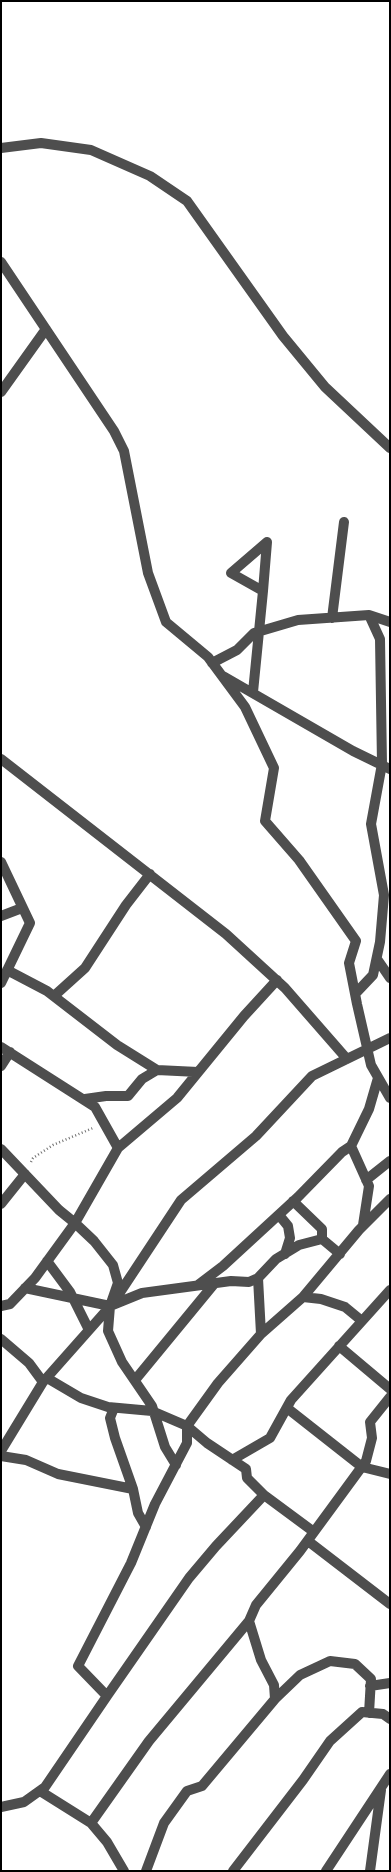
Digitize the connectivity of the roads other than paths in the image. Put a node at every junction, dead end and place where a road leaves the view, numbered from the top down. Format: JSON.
{"nodes":[{"id":1,"x":1,"y":148,"type":"edge"},
{"id":2,"x":1,"y":262,"type":"edge"},
{"id":3,"x":46,"y":329,"type":"junction"},
{"id":4,"x":1,"y":392,"type":"edge"},
{"id":5,"x":390,"y":448,"type":"edge"},
{"id":6,"x":344,"y":522,"type":"dead end"},
{"id":7,"x":263,"y":592,"type":"junction"},
{"id":8,"x":369,"y":616,"type":"junction"},
{"id":9,"x":332,"y":618,"type":"junction"},
{"id":10,"x":390,"y":622,"type":"edge"},
{"id":11,"x":259,"y":632,"type":"junction"},
{"id":12,"x":212,"y":664,"type":"junction"},
{"id":13,"x":221,"y":675,"type":"junction"},
{"id":14,"x":253,"y":692,"type":"junction"},
{"id":15,"x":1,"y":760,"type":"edge"},
{"id":16,"x":386,"y":767,"type":"edge"},
{"id":17,"x":1,"y":862,"type":"edge"},
{"id":18,"x":150,"y":874,"type":"junction"},
{"id":19,"x":386,"y":886,"type":"edge"},
{"id":20,"x":22,"y":908,"type":"junction"},
{"id":21,"x":1,"y":916,"type":"edge"},
{"id":22,"x":377,"y":959,"type":"junction"},
{"id":23,"x":7,"y":970,"type":"junction"},
{"id":24,"x":390,"y":978,"type":"edge"},
{"id":25,"x":277,"y":980,"type":"junction"},
{"id":26,"x":1,"y":983,"type":"edge"},
{"id":27,"x":355,"y":994,"type":"junction"},
{"id":28,"x":54,"y":996,"type":"junction"},
{"id":29,"x":390,"y":1038,"type":"edge"},
{"id":30,"x":5,"y":1050,"type":"edge"},
{"id":31,"x":367,"y":1051,"type":"junction"},
{"id":32,"x":347,"y":1060,"type":"junction"},
{"id":33,"x":1,"y":1066,"type":"edge"},
{"id":34,"x":157,"y":1070,"type":"junction"},
{"id":35,"x":198,"y":1072,"type":"junction"},
{"id":36,"x":378,"y":1078,"type":"junction"},
{"id":37,"x":390,"y":1098,"type":"edge"},
{"id":38,"x":84,"y":1099,"type":"junction"},
{"id":39,"x":352,"y":1146,"type":"junction"},
{"id":40,"x":118,"y":1148,"type":"junction"},
{"id":41,"x":1,"y":1149,"type":"edge"},
{"id":42,"x":390,"y":1161,"type":"edge"},
{"id":43,"x":24,"y":1174,"type":"junction"},
{"id":44,"x":366,"y":1180,"type":"junction"},
{"id":45,"x":390,"y":1199,"type":"edge"},
{"id":46,"x":293,"y":1201,"type":"junction"},
{"id":47,"x":1,"y":1204,"type":"edge"},
{"id":48,"x":278,"y":1215,"type":"junction"},
{"id":49,"x":75,"y":1223,"type":"junction"},
{"id":50,"x":362,"y":1227,"type":"junction"},
{"id":51,"x":322,"y":1238,"type":"junction"},
{"id":52,"x":285,"y":1254,"type":"junction"},
{"id":53,"x":340,"y":1254,"type":"junction"},
{"id":54,"x":47,"y":1261,"type":"junction"},
{"id":55,"x":258,"y":1278,"type":"junction"},
{"id":56,"x":214,"y":1284,"type":"junction"},
{"id":57,"x":195,"y":1287,"type":"junction"},
{"id":58,"x":25,"y":1288,"type":"junction"},
{"id":59,"x":388,"y":1295,"type":"edge"},
{"id":60,"x":73,"y":1297,"type":"junction"},
{"id":61,"x":303,"y":1297,"type":"junction"},
{"id":62,"x":1,"y":1306,"type":"edge"},
{"id":63,"x":110,"y":1306,"type":"junction"},
{"id":64,"x":362,"y":1321,"type":"junction"},
{"id":65,"x":89,"y":1330,"type":"junction"},
{"id":66,"x":261,"y":1334,"type":"junction"},
{"id":67,"x":1,"y":1339,"type":"edge"},
{"id":68,"x":339,"y":1346,"type":"junction"},
{"id":69,"x":45,"y":1380,"type":"junction"},
{"id":70,"x":135,"y":1380,"type":"junction"},
{"id":71,"x":390,"y":1389,"type":"edge"},
{"id":72,"x":390,"y":1397,"type":"edge"},
{"id":73,"x":114,"y":1408,"type":"junction"},
{"id":74,"x":287,"y":1408,"type":"junction"},
{"id":75,"x":152,"y":1411,"type":"junction"},
{"id":76,"x":187,"y":1426,"type":"junction"},
{"id":77,"x":1,"y":1451,"type":"edge"},
{"id":78,"x":1,"y":1456,"type":"edge"},
{"id":79,"x":232,"y":1460,"type":"junction"},
{"id":80,"x":176,"y":1465,"type":"junction"},
{"id":81,"x":362,"y":1467,"type":"junction"},
{"id":82,"x":390,"y":1474,"type":"edge"},
{"id":83,"x":133,"y":1489,"type":"junction"},
{"id":84,"x":264,"y":1495,"type":"junction"},
{"id":85,"x":146,"y":1527,"type":"junction"},
{"id":86,"x":311,"y":1536,"type":"junction"},
{"id":87,"x":390,"y":1604,"type":"edge"},
{"id":88,"x":249,"y":1621,"type":"junction"},
{"id":89,"x":390,"y":1683,"type":"edge"},
{"id":90,"x":370,"y":1686,"type":"junction"},
{"id":91,"x":107,"y":1696,"type":"junction"},
{"id":92,"x":275,"y":1699,"type":"junction"},
{"id":93,"x":369,"y":1713,"type":"junction"},
{"id":94,"x":390,"y":1719,"type":"edge"},
{"id":95,"x":390,"y":1774,"type":"edge"},
{"id":96,"x":381,"y":1787,"type":"junction"},
{"id":97,"x":40,"y":1790,"type":"junction"},
{"id":98,"x":1,"y":1807,"type":"edge"},
{"id":99,"x":90,"y":1823,"type":"junction"},
{"id":100,"x":124,"y":1871,"type":"edge"},
{"id":101,"x":146,"y":1871,"type":"edge"},
{"id":102,"x":233,"y":1871,"type":"edge"},
{"id":103,"x":326,"y":1871,"type":"edge"},
{"id":104,"x":370,"y":1871,"type":"edge"}],
"edges":[{"from":1,"to":5,"type":"street"},
{"from":2,"to":3,"type":"street"},
{"from":3,"to":4,"type":"street"},
{"from":3,"to":12,"type":"street"},
{"from":6,"to":9,"type":"street"},
{"from":7,"to":7,"type":"street"},
{"from":7,"to":11,"type":"street"},
{"from":8,"to":9,"type":"street"},
{"from":8,"to":10,"type":"street"},
{"from":8,"to":16,"type":"street"},
{"from":9,"to":11,"type":"street"},
{"from":11,"to":12,"type":"street"},
{"from":11,"to":14,"type":"street"},
{"from":12,"to":13,"type":"street"},
{"from":13,"to":14,"type":"street"},
{"from":13,"to":27,"type":"street"},
{"from":14,"to":16,"type":"street"},
{"from":15,"to":18,"type":"street"},
{"from":16,"to":19,"type":"street"},
{"from":17,"to":20,"type":"street"},
{"from":18,"to":25,"type":"street"},
{"from":18,"to":28,"type":"street"},
{"from":19,"to":22,"type":"street"},
{"from":20,"to":21,"type":"street"},
{"from":20,"to":23,"type":"street"},
{"from":22,"to":24,"type":"street"},
{"from":22,"to":27,"type":"street"},
{"from":23,"to":26,"type":"street"},
{"from":23,"to":28,"type":"street"},
{"from":25,"to":32,"type":"street"},
{"from":25,"to":35,"type":"street"},
{"from":27,"to":31,"type":"street"},
{"from":28,"to":34,"type":"street"},
{"from":29,"to":31,"type":"street"},
{"from":30,"to":33,"type":"street"},
{"from":30,"to":38,"type":"street"},
{"from":31,"to":32,"type":"street"},
{"from":31,"to":36,"type":"street"},
{"from":32,"to":63,"type":"street"},
{"from":34,"to":35,"type":"street"},
{"from":34,"to":38,"type":"street"},
{"from":35,"to":40,"type":"street"},
{"from":36,"to":37,"type":"street"},
{"from":36,"to":39,"type":"street"},
{"from":38,"to":40,"type":"street"},
{"from":39,"to":44,"type":"street"},
{"from":39,"to":46,"type":"street"},
{"from":40,"to":49,"type":"street"},
{"from":41,"to":43,"type":"street"},
{"from":42,"to":44,"type":"street"},
{"from":43,"to":47,"type":"street"},
{"from":43,"to":49,"type":"street"},
{"from":44,"to":50,"type":"street"},
{"from":45,"to":50,"type":"street"},
{"from":46,"to":48,"type":"street"},
{"from":46,"to":51,"type":"street"},
{"from":48,"to":52,"type":"street"},
{"from":48,"to":57,"type":"street"},
{"from":49,"to":54,"type":"street"},
{"from":49,"to":63,"type":"street"},
{"from":50,"to":53,"type":"street"},
{"from":51,"to":52,"type":"street"},
{"from":51,"to":53,"type":"street"},
{"from":52,"to":55,"type":"street"},
{"from":53,"to":61,"type":"street"},
{"from":54,"to":58,"type":"street"},
{"from":54,"to":60,"type":"street"},
{"from":55,"to":56,"type":"street"},
{"from":55,"to":66,"type":"street"},
{"from":56,"to":57,"type":"street"},
{"from":56,"to":70,"type":"street"},
{"from":57,"to":63,"type":"street"},
{"from":58,"to":60,"type":"street"},
{"from":58,"to":62,"type":"street"},
{"from":59,"to":64,"type":"street"},
{"from":60,"to":63,"type":"street"},
{"from":60,"to":65,"type":"street"},
{"from":61,"to":64,"type":"street"},
{"from":61,"to":66,"type":"street"},
{"from":63,"to":65,"type":"street"},
{"from":63,"to":70,"type":"street"},
{"from":64,"to":68,"type":"street"},
{"from":65,"to":69,"type":"street"},
{"from":66,"to":76,"type":"street"},
{"from":67,"to":69,"type":"street"},
{"from":68,"to":71,"type":"street"},
{"from":68,"to":74,"type":"street"},
{"from":69,"to":73,"type":"street"},
{"from":69,"to":77,"type":"street"},
{"from":70,"to":75,"type":"street"},
{"from":72,"to":81,"type":"street"},
{"from":73,"to":75,"type":"street"},
{"from":73,"to":83,"type":"street"},
{"from":74,"to":79,"type":"street"},
{"from":74,"to":81,"type":"street"},
{"from":75,"to":76,"type":"street"},
{"from":75,"to":80,"type":"street"},
{"from":76,"to":79,"type":"street"},
{"from":76,"to":80,"type":"street"},
{"from":78,"to":83,"type":"street"},
{"from":79,"to":84,"type":"street"},
{"from":80,"to":85,"type":"street"},
{"from":81,"to":82,"type":"street"},
{"from":81,"to":86,"type":"street"},
{"from":83,"to":85,"type":"street"},
{"from":84,"to":86,"type":"street"},
{"from":84,"to":91,"type":"street"},
{"from":85,"to":91,"type":"street"},
{"from":86,"to":87,"type":"street"},
{"from":86,"to":88,"type":"street"},
{"from":88,"to":92,"type":"street"},
{"from":88,"to":99,"type":"street"},
{"from":89,"to":90,"type":"street"},
{"from":90,"to":92,"type":"street"},
{"from":90,"to":93,"type":"street"},
{"from":91,"to":97,"type":"street"},
{"from":92,"to":101,"type":"street"},
{"from":93,"to":94,"type":"street"},
{"from":93,"to":102,"type":"street"},
{"from":95,"to":96,"type":"street"},
{"from":96,"to":103,"type":"street"},
{"from":96,"to":104,"type":"street"},
{"from":97,"to":98,"type":"street"},
{"from":97,"to":99,"type":"street"},
{"from":99,"to":100,"type":"street"}]}
